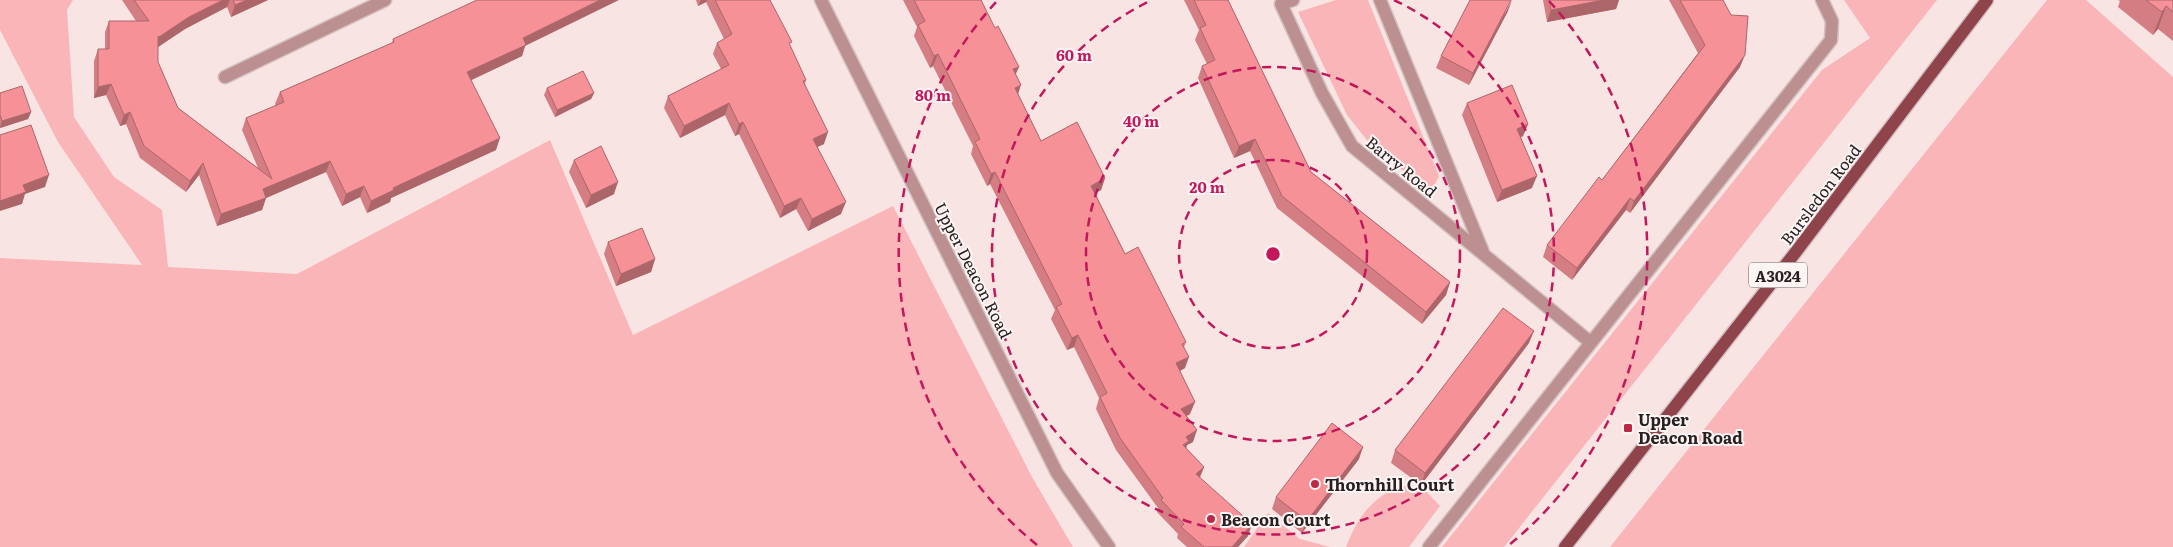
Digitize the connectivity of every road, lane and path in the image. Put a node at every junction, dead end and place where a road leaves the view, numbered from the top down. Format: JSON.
{"nodes":[{"id":1,"x":385,"y":0,"type":"edge"},
{"id":2,"x":821,"y":0,"type":"edge"},
{"id":3,"x":1380,"y":0,"type":"edge"},
{"id":4,"x":1822,"y":0,"type":"edge"},
{"id":5,"x":1987,"y":0,"type":"edge"},
{"id":6,"x":1284,"y":1,"type":"edge"},
{"id":7,"x":225,"y":77,"type":"dead end"},
{"id":8,"x":1484,"y":255,"type":"junction"},
{"id":9,"x":1590,"y":342,"type":"junction"},
{"id":10,"x":1109,"y":547,"type":"edge"},
{"id":11,"x":1429,"y":547,"type":"edge"},
{"id":12,"x":1565,"y":547,"type":"edge"}],
"edges":[{"from":1,"to":7,"type":"street"},
{"from":2,"to":10,"type":"street","name":"Upper Deacon Road"},
{"from":3,"to":8,"type":"street","name":"Barry Road"},
{"from":4,"to":9,"type":"street"},
{"from":5,"to":12,"type":"main road","name":"Bursledon Road","number":"A3024"},
{"from":6,"to":8,"type":"street","name":"Barry Road"},
{"from":8,"to":9,"type":"street","name":"Barry Road"},
{"from":9,"to":11,"type":"street"}]}
